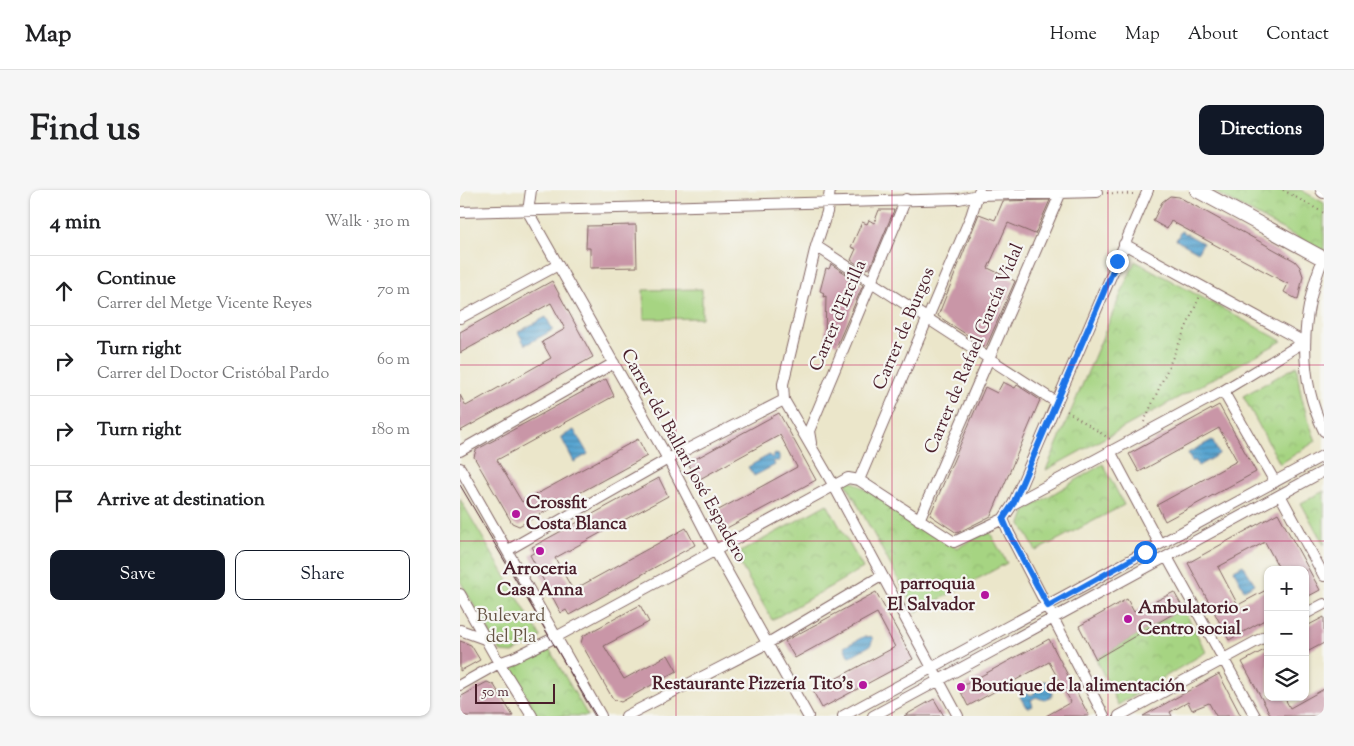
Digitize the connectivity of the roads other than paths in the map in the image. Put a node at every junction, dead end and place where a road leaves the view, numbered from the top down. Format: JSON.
{"nodes":[{"id":1,"x":532,"y":190,"type":"edge"},
{"id":2,"x":830,"y":190,"type":"edge"},
{"id":3,"x":1148,"y":190,"type":"edge"},
{"id":4,"x":1197,"y":190,"type":"edge"},
{"id":5,"x":979,"y":192,"type":"edge"},
{"id":6,"x":1061,"y":192,"type":"junction"},
{"id":7,"x":1097,"y":192,"type":"road end"},
{"id":8,"x":906,"y":199,"type":"junction"},
{"id":9,"x":828,"y":201,"type":"junction"},
{"id":10,"x":460,"y":212,"type":"edge"},
{"id":11,"x":528,"y":212,"type":"junction"},
{"id":12,"x":1124,"y":244,"type":"junction"},
{"id":13,"x":816,"y":246,"type":"junction"},
{"id":14,"x":1324,"y":259,"type":"edge"},
{"id":15,"x":558,"y":265,"type":"junction"},
{"id":16,"x":871,"y":282,"type":"junction"},
{"id":17,"x":460,"y":318,"type":"edge"},
{"id":18,"x":928,"y":319,"type":"junction"},
{"id":19,"x":1304,"y":342,"type":"junction"},
{"id":20,"x":988,"y":358,"type":"junction"},
{"id":21,"x":614,"y":363,"type":"junction"},
{"id":22,"x":1223,"y":391,"type":"junction"},
{"id":23,"x":784,"y":400,"type":"junction"},
{"id":24,"x":1056,"y":402,"type":"junction"},
{"id":25,"x":1324,"y":431,"type":"edge"},
{"id":26,"x":812,"y":447,"type":"junction"},
{"id":27,"x":460,"y":451,"type":"edge"},
{"id":28,"x":1110,"y":452,"type":"junction"},
{"id":29,"x":1324,"y":455,"type":"edge"},
{"id":30,"x":668,"y":460,"type":"junction"},
{"id":31,"x":460,"y":468,"type":"edge"},
{"id":32,"x":1324,"y":471,"type":"edge"},
{"id":33,"x":859,"y":480,"type":"junction"},
{"id":34,"x":1275,"y":482,"type":"junction"},
{"id":35,"x":834,"y":486,"type":"junction"},
{"id":36,"x":1280,"y":495,"type":"junction"},
{"id":37,"x":1013,"y":504,"type":"junction"},
{"id":38,"x":1003,"y":519,"type":"junction"},
{"id":39,"x":919,"y":520,"type":"junction"},
{"id":40,"x":1160,"y":543,"type":"junction"},
{"id":41,"x":508,"y":550,"type":"junction"},
{"id":42,"x":715,"y":550,"type":"junction"},
{"id":43,"x":1167,"y":557,"type":"junction"},
{"id":44,"x":881,"y":576,"type":"junction"},
{"id":45,"x":1324,"y":576,"type":"edge"},
{"id":46,"x":460,"y":594,"type":"edge"},
{"id":47,"x":1324,"y":604,"type":"edge"},
{"id":48,"x":1048,"y":606,"type":"junction"},
{"id":49,"x":1309,"y":612,"type":"edge"},
{"id":50,"x":1054,"y":618,"type":"junction"},
{"id":51,"x":460,"y":630,"type":"edge"},
{"id":52,"x":1264,"y":636,"type":"edge"},
{"id":53,"x":556,"y":637,"type":"junction"},
{"id":54,"x":485,"y":639,"type":"junction"},
{"id":55,"x":768,"y":643,"type":"junction"},
{"id":56,"x":1223,"y":659,"type":"junction"},
{"id":57,"x":498,"y":662,"type":"junction"},
{"id":58,"x":932,"y":667,"type":"junction"},
{"id":59,"x":939,"y":680,"type":"junction"},
{"id":60,"x":460,"y":685,"type":"edge"},
{"id":61,"x":532,"y":716,"type":"edge"},
{"id":62,"x":601,"y":716,"type":"edge"},
{"id":63,"x":626,"y":716,"type":"edge"},
{"id":64,"x":808,"y":716,"type":"edge"},
{"id":65,"x":843,"y":716,"type":"edge"},
{"id":66,"x":873,"y":716,"type":"edge"},
{"id":67,"x":958,"y":716,"type":"edge"},
{"id":68,"x":1104,"y":716,"type":"edge"},
{"id":69,"x":1119,"y":716,"type":"edge"},
{"id":70,"x":1255,"y":716,"type":"edge"}],
"edges":[{"from":1,"to":11,"type":"street"},
{"from":2,"to":9,"type":"street"},
{"from":3,"to":12,"type":"street"},
{"from":4,"to":14,"type":"main road"},
{"from":5,"to":6,"type":"street"},
{"from":5,"to":8,"type":"street"},
{"from":5,"to":18,"type":"street","name":"Carrer de Burgos"},
{"from":6,"to":7,"type":"street"},
{"from":6,"to":20,"type":"street","name":"Carrer de Rafael García Vidal"},
{"from":8,"to":9,"type":"street"},
{"from":8,"to":16,"type":"street","name":"Carrer d'Ercilla"},
{"from":9,"to":11,"type":"street"},
{"from":9,"to":13,"type":"street"},
{"from":10,"to":11,"type":"street"},
{"from":11,"to":15,"type":"street","name":"Carrer del Ballarí José Espadero"},
{"from":12,"to":19,"type":"street"},
{"from":12,"to":24,"type":"street"},
{"from":13,"to":16,"type":"street"},
{"from":13,"to":23,"type":"street"},
{"from":14,"to":19,"type":"street"},
{"from":15,"to":17,"type":"street"},
{"from":15,"to":21,"type":"street","name":"Carrer del Ballarí José Espadero"},
{"from":16,"to":18,"type":"street"},
{"from":16,"to":26,"type":"street","name":"Carrer d'Ercilla"},
{"from":18,"to":20,"type":"street"},
{"from":18,"to":33,"type":"street","name":"Carrer de Burgos"},
{"from":19,"to":22,"type":"street"},
{"from":19,"to":25,"type":"street"},
{"from":20,"to":24,"type":"street"},
{"from":20,"to":39,"type":"street","name":"Carrer de Rafael García Vidal"},
{"from":21,"to":27,"type":"street"},
{"from":21,"to":30,"type":"street","name":"Carrer del Ballarí José Espadero"},
{"from":22,"to":28,"type":"street"},
{"from":22,"to":34,"type":"street"},
{"from":23,"to":26,"type":"street"},
{"from":23,"to":30,"type":"street"},
{"from":24,"to":37,"type":"street"},
{"from":26,"to":35,"type":"street"},
{"from":28,"to":37,"type":"street"},
{"from":28,"to":40,"type":"street"},
{"from":29,"to":34,"type":"street"},
{"from":30,"to":41,"type":"street"},
{"from":30,"to":42,"type":"street","name":"Carrer del Ballarí José Espadero"},
{"from":31,"to":41,"type":"street"},
{"from":32,"to":36,"type":"street"},
{"from":33,"to":35,"type":"street"},
{"from":33,"to":39,"type":"street"},
{"from":34,"to":40,"type":"street"},
{"from":35,"to":42,"type":"street"},
{"from":35,"to":44,"type":"street"},
{"from":36,"to":43,"type":"street"},
{"from":36,"to":45,"type":"street"},
{"from":37,"to":38,"type":"street"},
{"from":38,"to":39,"type":"street"},
{"from":38,"to":48,"type":"street"},
{"from":40,"to":48,"type":"street"},
{"from":41,"to":53,"type":"street"},
{"from":42,"to":53,"type":"street"},
{"from":42,"to":55,"type":"street","name":"Carrer del Ballarí José Espadero"},
{"from":43,"to":50,"type":"street"},
{"from":43,"to":56,"type":"street"},
{"from":44,"to":55,"type":"street"},
{"from":44,"to":58,"type":"street"},
{"from":46,"to":54,"type":"street"},
{"from":47,"to":49,"type":"street"},
{"from":48,"to":50,"type":"street"},
{"from":48,"to":58,"type":"street"},
{"from":50,"to":59,"type":"street"},
{"from":50,"to":68,"type":"street"},
{"from":51,"to":54,"type":"street"},
{"from":52,"to":56,"type":"street"},
{"from":53,"to":57,"type":"street"},
{"from":53,"to":62,"type":"street"},
{"from":54,"to":57,"type":"street"},
{"from":55,"to":63,"type":"street"},
{"from":55,"to":64,"type":"street","name":"Carrer del Ballarí José Espadero"},
{"from":56,"to":69,"type":"street"},
{"from":56,"to":70,"type":"street"},
{"from":57,"to":60,"type":"street"},
{"from":57,"to":61,"type":"street"},
{"from":58,"to":59,"type":"street"},
{"from":58,"to":65,"type":"street"},
{"from":59,"to":66,"type":"street"},
{"from":59,"to":67,"type":"street"}]}
